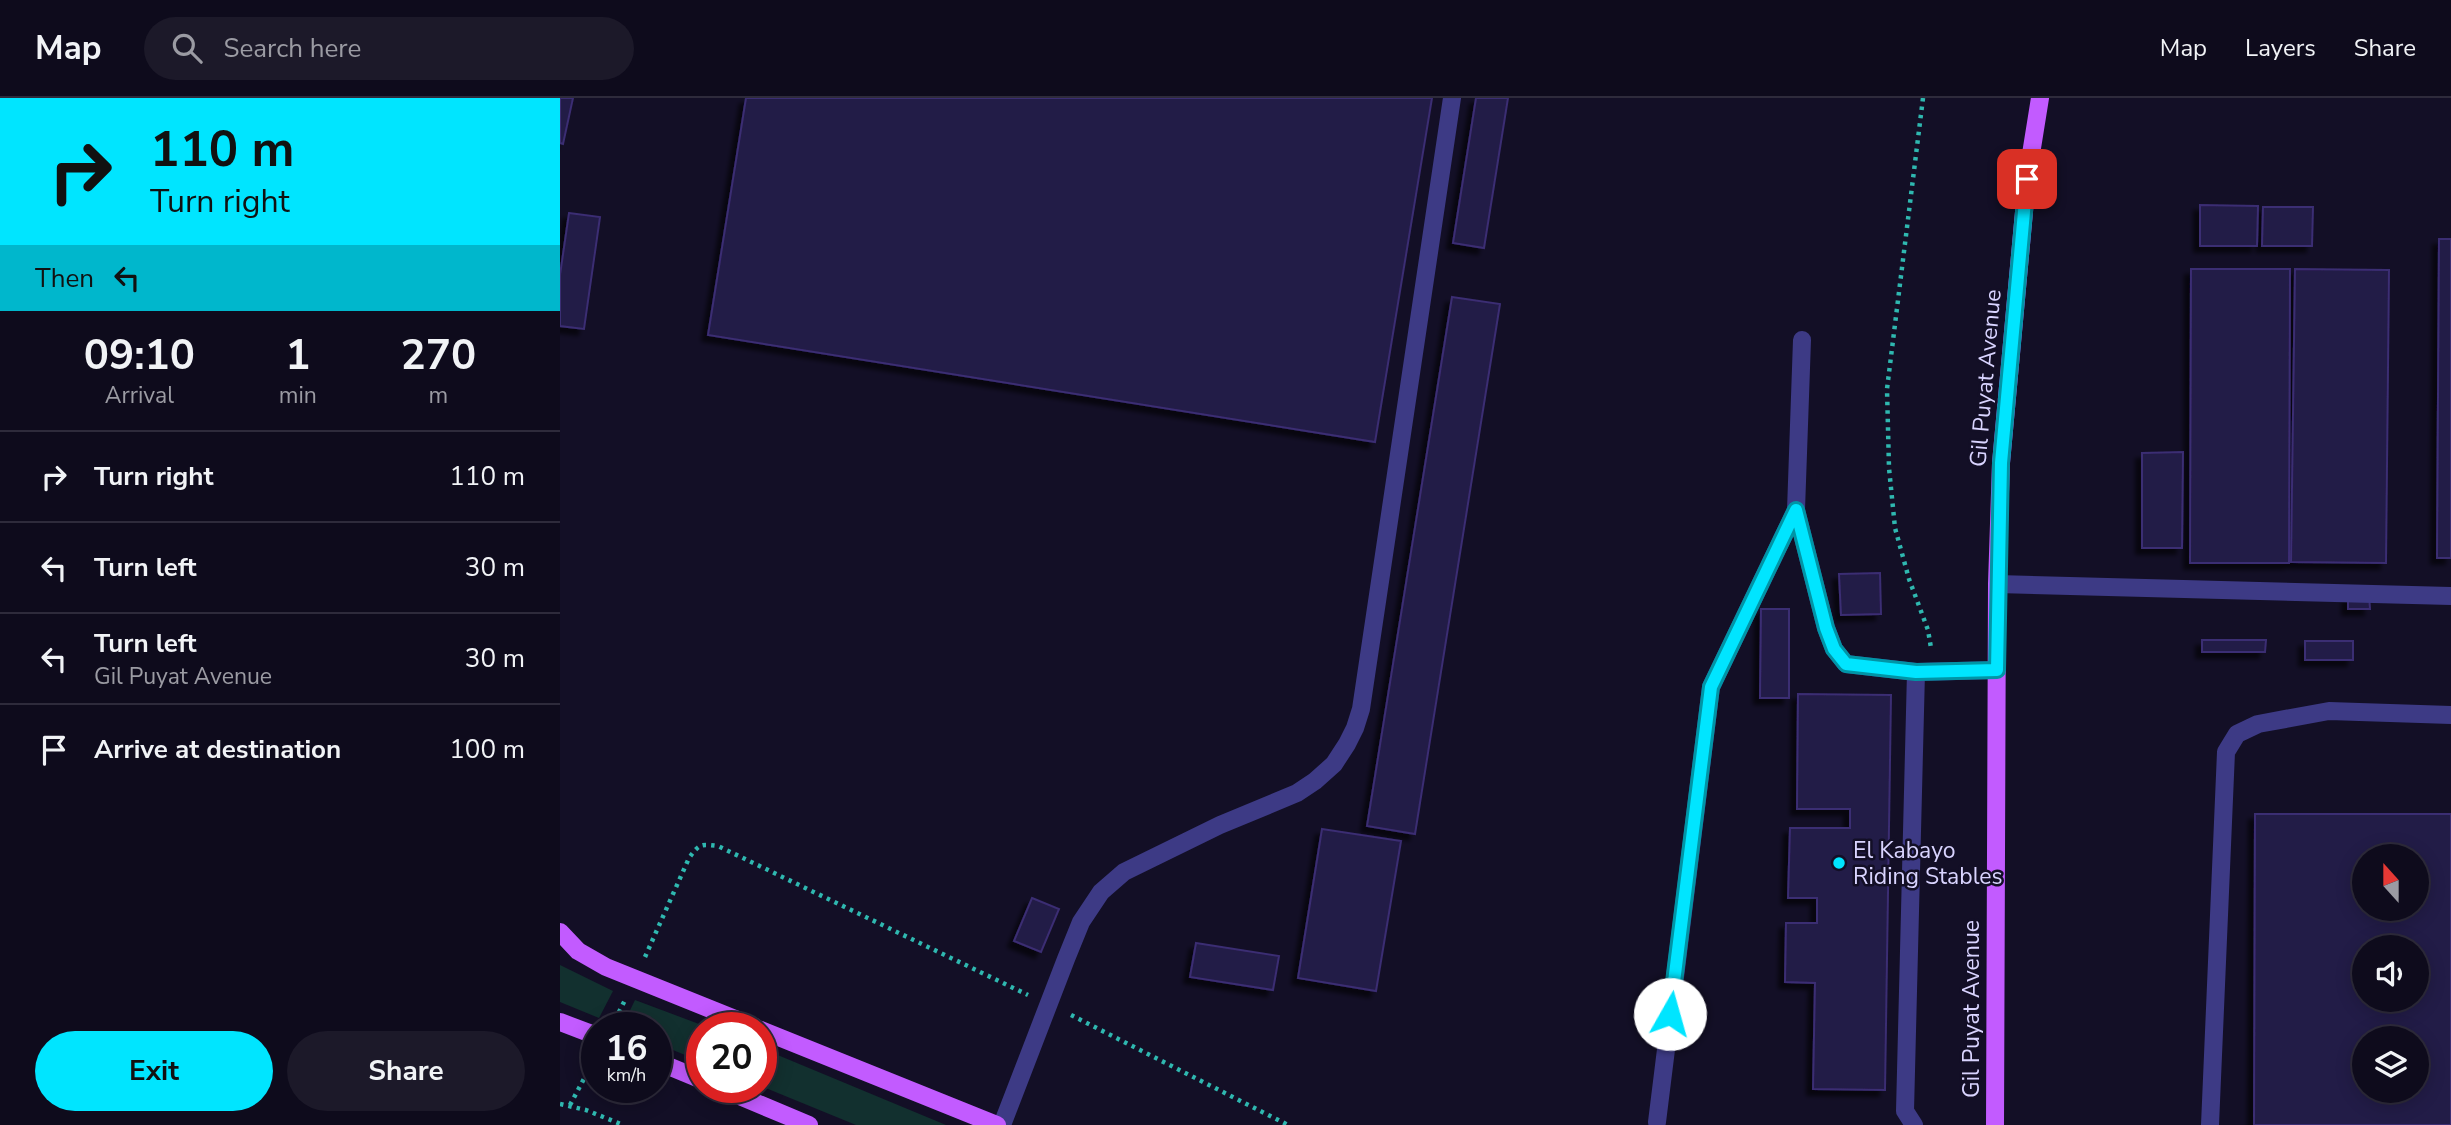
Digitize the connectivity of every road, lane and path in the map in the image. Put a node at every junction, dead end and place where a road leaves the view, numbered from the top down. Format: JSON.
{"nodes":[{"id":1,"x":1452,"y":98,"type":"edge"},
{"id":2,"x":1923,"y":98,"type":"edge"},
{"id":3,"x":2040,"y":98,"type":"edge"},
{"id":4,"x":1802,"y":340,"type":"dead end"},
{"id":5,"x":1796,"y":510,"type":"junction"},
{"id":6,"x":1997,"y":584,"type":"junction"},
{"id":7,"x":2451,"y":596,"type":"edge"},
{"id":8,"x":1997,"y":670,"type":"junction"},
{"id":9,"x":1925,"y":671,"type":"junction"},
{"id":10,"x":2451,"y":715,"type":"edge"},
{"id":11,"x":560,"y":933,"type":"edge"},
{"id":12,"x":652,"y":942,"type":"dead end"},
{"id":13,"x":1049,"y":1004,"type":"junction"},
{"id":14,"x":718,"y":1012,"type":"edge"},
{"id":15,"x":560,"y":1022,"type":"edge"},
{"id":16,"x":581,"y":1030,"type":"edge"},
{"id":17,"x":777,"y":1036,"type":"edge"},
{"id":18,"x":581,"y":1085,"type":"edge"},
{"id":19,"x":757,"y":1103,"type":"edge"},
{"id":20,"x":560,"y":1104,"type":"edge"},
{"id":21,"x":570,"y":1105,"type":"junction"},
{"id":22,"x":1657,"y":1122,"type":"dead end"},
{"id":23,"x":623,"y":1125,"type":"edge"},
{"id":24,"x":810,"y":1125,"type":"edge"},
{"id":25,"x":1000,"y":1125,"type":"edge"},
{"id":26,"x":1288,"y":1125,"type":"edge"},
{"id":27,"x":1914,"y":1125,"type":"edge"},
{"id":28,"x":1995,"y":1125,"type":"edge"},
{"id":29,"x":2210,"y":1125,"type":"edge"}],
"edges":[{"from":1,"to":13,"type":"lane"},
{"from":2,"to":9,"type":"path"},
{"from":3,"to":6,"type":"main road","name":"Gil Puyat Avenue"},
{"from":4,"to":5,"type":"lane"},
{"from":5,"to":9,"type":"lane"},
{"from":5,"to":22,"type":"lane"},
{"from":6,"to":7,"type":"lane"},
{"from":6,"to":8,"type":"main road","name":"Gil Puyat Avenue"},
{"from":8,"to":9,"type":"lane"},
{"from":8,"to":28,"type":"main road","name":"Gil Puyat Avenue"},
{"from":9,"to":27,"type":"lane"},
{"from":10,"to":29,"type":"lane"},
{"from":11,"to":14,"type":"main road"},
{"from":12,"to":13,"type":"path"},
{"from":13,"to":25,"type":"lane"},
{"from":13,"to":26,"type":"path"},
{"from":15,"to":16,"type":"main road"},
{"from":17,"to":25,"type":"main road"},
{"from":18,"to":21,"type":"path"},
{"from":19,"to":24,"type":"main road"},
{"from":20,"to":21,"type":"path"},
{"from":21,"to":23,"type":"path"}]}
